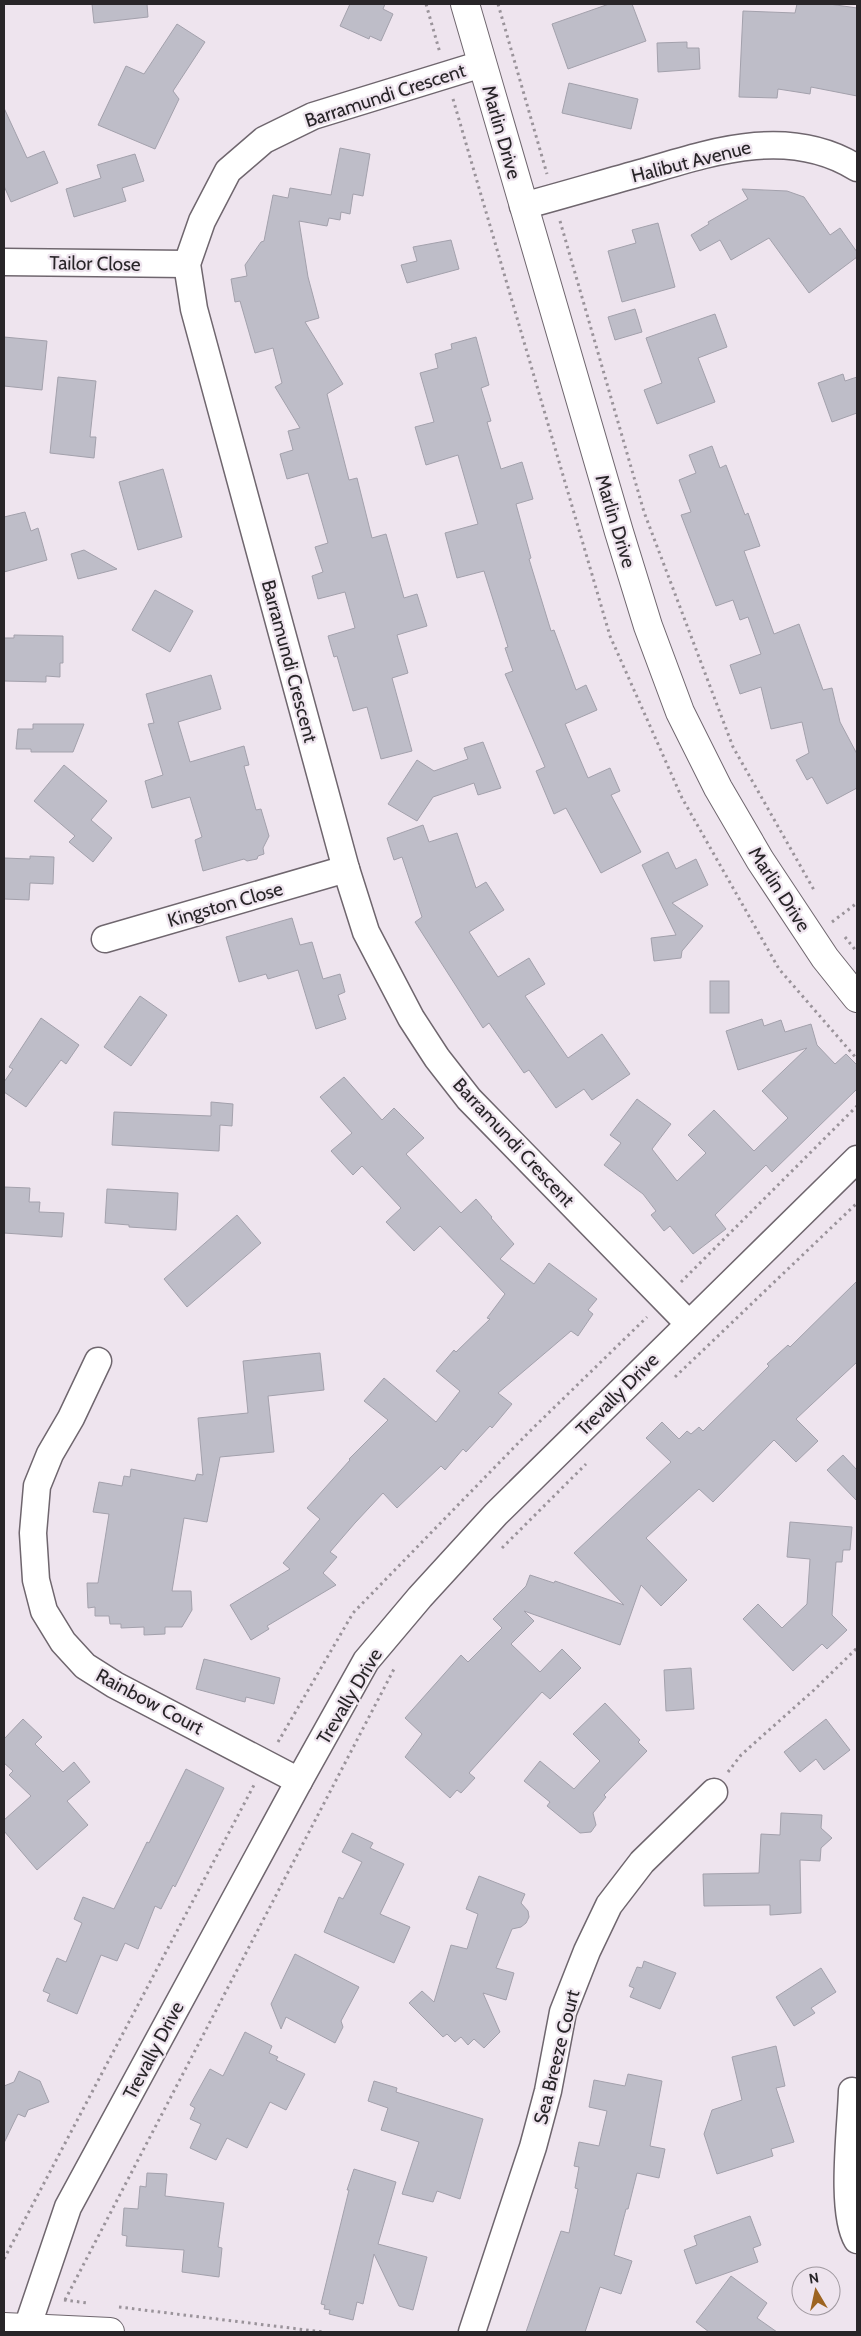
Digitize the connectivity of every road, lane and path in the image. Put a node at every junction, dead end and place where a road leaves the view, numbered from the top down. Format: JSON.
{"nodes":[{"id":1,"x":466,"y":4,"type":"edge"},
{"id":2,"x":498,"y":4,"type":"edge"},
{"id":3,"x":482,"y":64,"type":"junction"},
{"id":4,"x":857,"y":168,"type":"edge"},
{"id":5,"x":554,"y":198,"type":"junction"},
{"id":6,"x":524,"y":206,"type":"junction"},
{"id":7,"x":4,"y":262,"type":"edge"},
{"id":8,"x":187,"y":264,"type":"junction"},
{"id":9,"x":346,"y":869,"type":"junction"},
{"id":10,"x":817,"y":897,"type":"dead end"},
{"id":11,"x":857,"y":903,"type":"edge"},
{"id":12,"x":827,"y":913,"type":"dead end"},
{"id":13,"x":821,"y":929,"type":"junction"},
{"id":14,"x":838,"y":929,"type":"dead end"},
{"id":15,"x":844,"y":937,"type":"dead end"},
{"id":16,"x":104,"y":939,"type":"dead end"},
{"id":17,"x":857,"y":952,"type":"edge"},
{"id":18,"x":857,"y":998,"type":"edge"},
{"id":19,"x":857,"y":1159,"type":"edge"},
{"id":20,"x":857,"y":1203,"type":"edge"},
{"id":21,"x":688,"y":1323,"type":"junction"},
{"id":22,"x":98,"y":1360,"type":"dead end"},
{"id":23,"x":674,"y":1378,"type":"dead end"},
{"id":24,"x":590,"y":1460,"type":"dead end"},
{"id":25,"x":499,"y":1550,"type":"dead end"},
{"id":26,"x":857,"y":1648,"type":"edge"},
{"id":27,"x":395,"y":1667,"type":"dead end"},
{"id":28,"x":298,"y":1781,"type":"junction"},
{"id":29,"x":714,"y":1792,"type":"joint"},
{"id":30,"x":852,"y":2091,"type":"dead end"},
{"id":31,"x":857,"y":2240,"type":"edge"},
{"id":32,"x":37,"y":2297,"type":"junction"},
{"id":33,"x":65,"y":2300,"type":"junction"},
{"id":34,"x":94,"y":2304,"type":"dead end"},
{"id":35,"x":111,"y":2319,"type":"edge"},
{"id":36,"x":15,"y":2328,"type":"edge"},
{"id":37,"x":323,"y":2332,"type":"edge"},
{"id":38,"x":472,"y":2332,"type":"edge"}],
"edges":[{"from":1,"to":3,"type":"street","name":"Marlin Drive"},
{"from":2,"to":5,"type":"path"},
{"from":3,"to":6,"type":"street","name":"Marlin Drive"},
{"from":3,"to":8,"type":"street","name":"Barramundi Crescent"},
{"from":4,"to":5,"type":"street","name":"Halibut Avenue"},
{"from":5,"to":6,"type":"street","name":"Halibut Avenue"},
{"from":5,"to":10,"type":"path"},
{"from":6,"to":13,"type":"street","name":"Marlin Drive"},
{"from":7,"to":8,"type":"street","name":"Tailor Close"},
{"from":8,"to":9,"type":"street","name":"Barramundi Crescent"},
{"from":9,"to":16,"type":"street","name":"Kingston Close"},
{"from":9,"to":21,"type":"street","name":"Barramundi Crescent"},
{"from":11,"to":13,"type":"path"},
{"from":12,"to":13,"type":"path"},
{"from":13,"to":14,"type":"path"},
{"from":13,"to":18,"type":"street","name":"Marlin Drive"},
{"from":15,"to":17,"type":"path"},
{"from":19,"to":21,"type":"street","name":"Trevally Drive"},
{"from":20,"to":23,"type":"path"},
{"from":21,"to":28,"type":"street","name":"Trevally Drive"},
{"from":22,"to":28,"type":"street","name":"Rainbow Court"},
{"from":24,"to":25,"type":"path"},
{"from":26,"to":29,"type":"path"},
{"from":27,"to":33,"type":"path"},
{"from":28,"to":32,"type":"street","name":"Trevally Drive"},
{"from":29,"to":38,"type":"street","name":"Sea Breeze Court"},
{"from":30,"to":31,"type":"street"},
{"from":32,"to":33,"type":"path"},
{"from":32,"to":36,"type":"street","name":"Trevally Drive"},
{"from":33,"to":34,"type":"path"},
{"from":35,"to":36,"type":"street"},
{"from":35,"to":37,"type":"path"}]}
